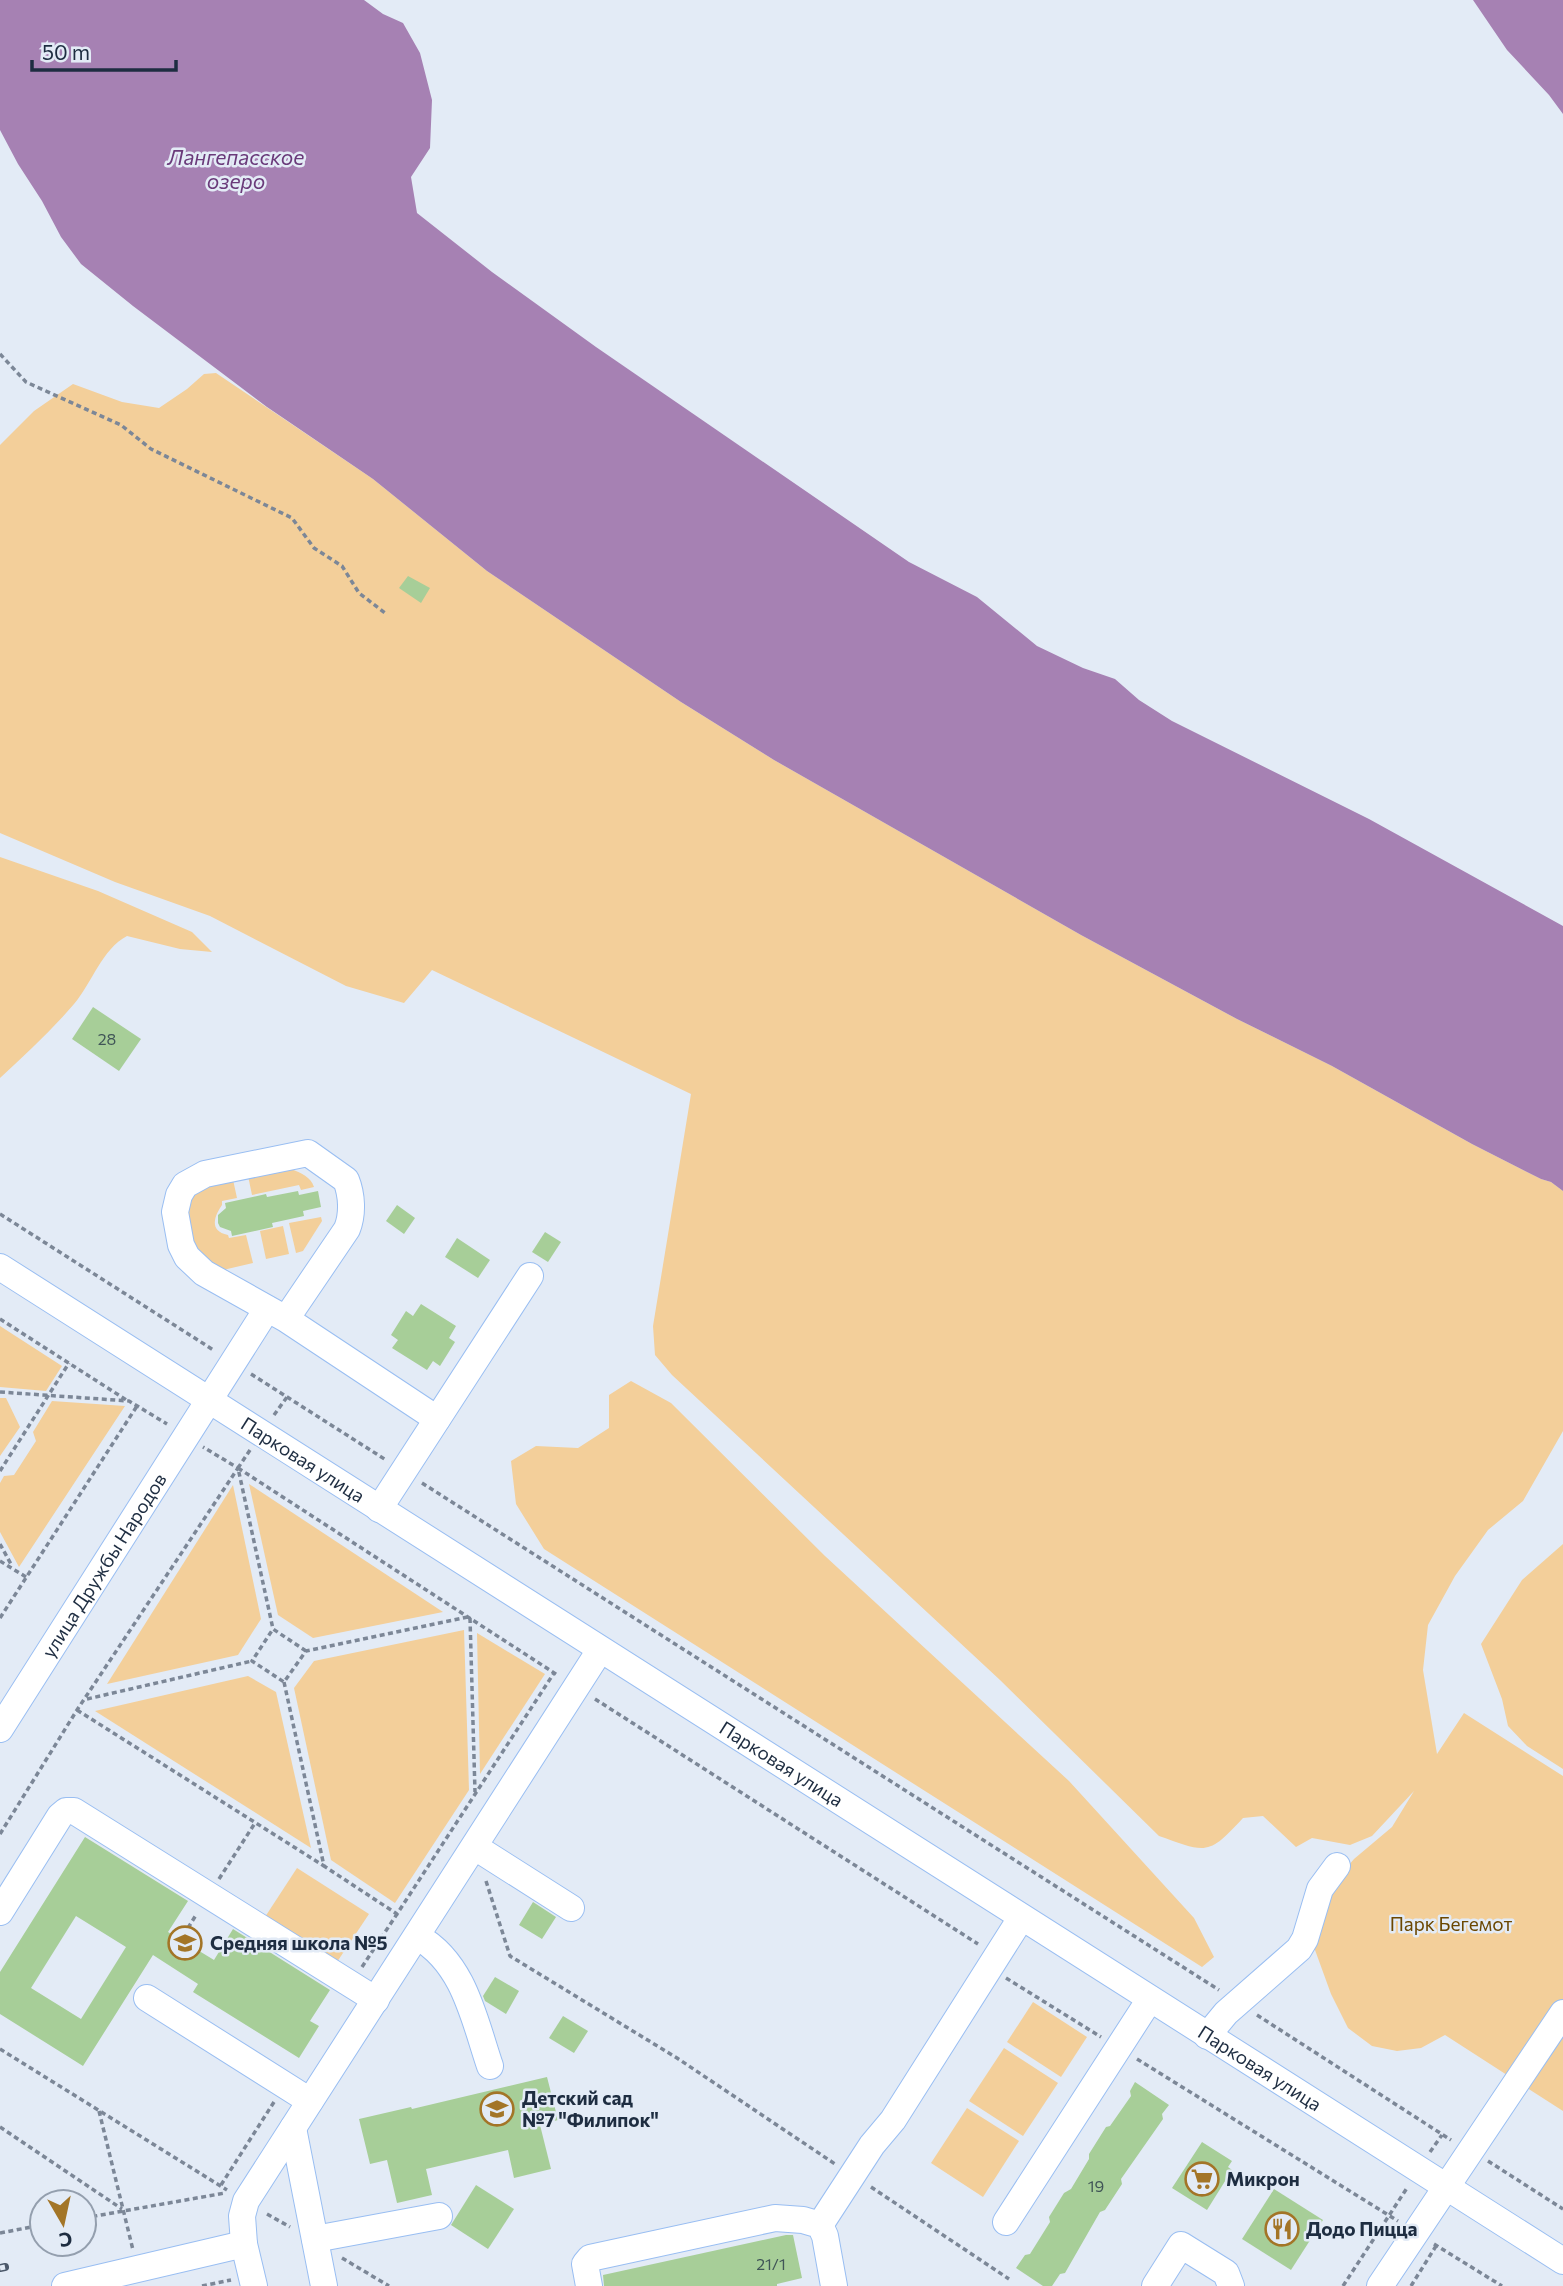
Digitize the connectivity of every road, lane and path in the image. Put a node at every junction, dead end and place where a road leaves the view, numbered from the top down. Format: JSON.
{"nodes":[{"id":1,"x":0,"y":354,"type":"edge"},
{"id":2,"x":386,"y":613,"type":"dead end"},
{"id":3,"x":0,"y":1214,"type":"edge"},
{"id":4,"x":0,"y":1267,"type":"edge"},
{"id":5,"x":530,"y":1276,"type":"dead end"},
{"id":6,"x":277,"y":1314,"type":"junction"},
{"id":7,"x":0,"y":1319,"type":"edge"},
{"id":8,"x":232,"y":1362,"type":"junction"},
{"id":9,"x":69,"y":1363,"type":"junction"},
{"id":10,"x":0,"y":1392,"type":"edge"},
{"id":11,"x":48,"y":1395,"type":"junction"},
{"id":12,"x":208,"y":1399,"type":"junction"},
{"id":13,"x":128,"y":1401,"type":"junction"},
{"id":14,"x":137,"y":1406,"type":"junction"},
{"id":15,"x":438,"y":1419,"type":"junction"},
{"id":16,"x":185,"y":1436,"type":"junction"},
{"id":17,"x":237,"y":1468,"type":"junction"},
{"id":18,"x":0,"y":1471,"type":"edge"},
{"id":19,"x":404,"y":1471,"type":"junction"},
{"id":20,"x":379,"y":1509,"type":"junction"},
{"id":21,"x":0,"y":1544,"type":"edge"},
{"id":22,"x":0,"y":1560,"type":"edge"},
{"id":23,"x":13,"y":1568,"type":"junction"},
{"id":24,"x":26,"y":1577,"type":"junction"},
{"id":25,"x":0,"y":1618,"type":"edge"},
{"id":26,"x":469,"y":1618,"type":"junction"},
{"id":27,"x":272,"y":1629,"type":"junction"},
{"id":28,"x":600,"y":1650,"type":"junction"},
{"id":29,"x":306,"y":1651,"type":"junction"},
{"id":30,"x":252,"y":1661,"type":"junction"},
{"id":31,"x":554,"y":1673,"type":"junction"},
{"id":32,"x":284,"y":1682,"type":"junction"},
{"id":33,"x":577,"y":1687,"type":"junction"},
{"id":34,"x":85,"y":1699,"type":"junction"},
{"id":35,"x":77,"y":1710,"type":"junction"},
{"id":36,"x":0,"y":1729,"type":"edge"},
{"id":37,"x":475,"y":1794,"type":"junction"},
{"id":38,"x":465,"y":1810,"type":"junction"},
{"id":39,"x":0,"y":1834,"type":"edge"},
{"id":40,"x":475,"y":1846,"type":"junction"},
{"id":41,"x":324,"y":1866,"type":"junction"},
{"id":42,"x":1337,"y":1866,"type":"dead end"},
{"id":43,"x":570,"y":1908,"type":"dead end"},
{"id":44,"x":0,"y":1912,"type":"edge"},
{"id":45,"x":397,"y":1914,"type":"junction"},
{"id":46,"x":1021,"y":1918,"type":"junction"},
{"id":47,"x":418,"y":1937,"type":"junction"},
{"id":48,"x":993,"y":1962,"type":"junction"},
{"id":49,"x":352,"y":1985,"type":"junction"},
{"id":50,"x":147,"y":1998,"type":"dead end"},
{"id":51,"x":1150,"y":1999,"type":"junction"},
{"id":52,"x":376,"y":2000,"type":"junction"},
{"id":53,"x":1237,"y":2002,"type":"junction"},
{"id":54,"x":1563,"y":2013,"type":"edge"},
{"id":55,"x":1207,"y":2036,"type":"junction"},
{"id":56,"x":1119,"y":2048,"type":"junction"},
{"id":57,"x":0,"y":2049,"type":"edge"},
{"id":58,"x":490,"y":2066,"type":"dead end"},
{"id":59,"x":285,"y":2085,"type":"junction"},
{"id":60,"x":310,"y":2101,"type":"junction"},
{"id":61,"x":98,"y":2109,"type":"junction"},
{"id":62,"x":0,"y":2127,"type":"edge"},
{"id":63,"x":293,"y":2128,"type":"junction"},
{"id":64,"x":1442,"y":2134,"type":"junction"},
{"id":65,"x":1472,"y":2151,"type":"junction"},
{"id":66,"x":1419,"y":2170,"type":"junction"},
{"id":67,"x":852,"y":2175,"type":"junction"},
{"id":68,"x":221,"y":2185,"type":"junction"},
{"id":69,"x":1446,"y":2187,"type":"junction"},
{"id":70,"x":246,"y":2202,"type":"junction"},
{"id":71,"x":1563,"y":2209,"type":"edge"},
{"id":72,"x":124,"y":2210,"type":"junction"},
{"id":73,"x":98,"y":2215,"type":"edge"},
{"id":74,"x":1388,"y":2215,"type":"junction"},
{"id":75,"x":439,"y":2216,"type":"dead end"},
{"id":76,"x":1006,"y":2222,"type":"dead end"},
{"id":77,"x":820,"y":2225,"type":"junction"},
{"id":78,"x":28,"y":2228,"type":"edge"},
{"id":79,"x":1414,"y":2232,"type":"junction"},
{"id":80,"x":0,"y":2233,"type":"edge"},
{"id":81,"x":315,"y":2241,"type":"junction"},
{"id":82,"x":244,"y":2244,"type":"junction"},
{"id":83,"x":1563,"y":2261,"type":"edge"},
{"id":84,"x":137,"y":2269,"type":"junction"},
{"id":85,"x":1009,"y":2279,"type":"dead end"},
{"id":86,"x":65,"y":2286,"type":"edge"},
{"id":87,"x":254,"y":2286,"type":"edge"},
{"id":88,"x":324,"y":2286,"type":"edge"},
{"id":89,"x":389,"y":2286,"type":"edge"},
{"id":90,"x":589,"y":2286,"type":"edge"},
{"id":91,"x":834,"y":2286,"type":"edge"},
{"id":92,"x":1155,"y":2286,"type":"edge"},
{"id":93,"x":1231,"y":2286,"type":"edge"},
{"id":94,"x":1343,"y":2286,"type":"edge"},
{"id":95,"x":1380,"y":2286,"type":"edge"},
{"id":96,"x":1502,"y":2286,"type":"edge"}],
"edges":[{"from":1,"to":2,"type":"path"},
{"from":3,"to":8,"type":"path"},
{"from":4,"to":12,"type":"street","name":"Парковая улица"},
{"from":5,"to":15,"type":"street"},
{"from":6,"to":6,"type":"street"},
{"from":6,"to":8,"type":"street","name":"улица Дружбы Народов"},
{"from":6,"to":15,"type":"street"},
{"from":7,"to":9,"type":"path"},
{"from":8,"to":12,"type":"street","name":"улица Дружбы Народов"},
{"from":8,"to":19,"type":"path"},
{"from":9,"to":11,"type":"path"},
{"from":9,"to":13,"type":"path"},
{"from":10,"to":11,"type":"path"},
{"from":11,"to":13,"type":"path"},
{"from":11,"to":18,"type":"path"},
{"from":12,"to":16,"type":"street","name":"улица Дружбы Народов"},
{"from":12,"to":20,"type":"street","name":"Парковая улица"},
{"from":13,"to":14,"type":"path"},
{"from":14,"to":16,"type":"path"},
{"from":14,"to":24,"type":"path"},
{"from":15,"to":19,"type":"street"},
{"from":16,"to":17,"type":"path"},
{"from":16,"to":36,"type":"street","name":"улица Дружбы Народов"},
{"from":17,"to":26,"type":"path"},
{"from":17,"to":27,"type":"path"},
{"from":17,"to":34,"type":"path"},
{"from":19,"to":20,"type":"street"},
{"from":19,"to":53,"type":"path"},
{"from":20,"to":28,"type":"street","name":"Парковая улица"},
{"from":21,"to":23,"type":"path"},
{"from":22,"to":23,"type":"path"},
{"from":23,"to":24,"type":"path"},
{"from":24,"to":25,"type":"path"},
{"from":26,"to":29,"type":"path"},
{"from":26,"to":31,"type":"path"},
{"from":26,"to":37,"type":"path"},
{"from":27,"to":29,"type":"path"},
{"from":27,"to":30,"type":"path"},
{"from":28,"to":33,"type":"street"},
{"from":28,"to":46,"type":"street","name":"Парковая улица"},
{"from":29,"to":32,"type":"path"},
{"from":30,"to":32,"type":"path"},
{"from":30,"to":34,"type":"path"},
{"from":31,"to":33,"type":"path"},
{"from":31,"to":37,"type":"path"},
{"from":32,"to":41,"type":"path"},
{"from":33,"to":40,"type":"street"},
{"from":33,"to":48,"type":"path"},
{"from":34,"to":35,"type":"path"},
{"from":35,"to":39,"type":"path"},
{"from":35,"to":41,"type":"path"},
{"from":37,"to":38,"type":"path"},
{"from":38,"to":40,"type":"path"},
{"from":38,"to":45,"type":"path"},
{"from":40,"to":43,"type":"street"},
{"from":40,"to":47,"type":"street"},
{"from":40,"to":67,"type":"path"},
{"from":41,"to":45,"type":"path"},
{"from":42,"to":53,"type":"street"},
{"from":44,"to":49,"type":"street"},
{"from":45,"to":49,"type":"path"},
{"from":46,"to":48,"type":"street"},
{"from":46,"to":51,"type":"street","name":"Парковая улица"},
{"from":47,"to":52,"type":"street"},
{"from":47,"to":58,"type":"street"},
{"from":48,"to":56,"type":"path"},
{"from":48,"to":67,"type":"street"},
{"from":49,"to":52,"type":"street"},
{"from":50,"to":59,"type":"street"},
{"from":51,"to":55,"type":"street","name":"Парковая улица"},
{"from":51,"to":56,"type":"street"},
{"from":52,"to":60,"type":"street"},
{"from":53,"to":55,"type":"street"},
{"from":53,"to":64,"type":"path"},
{"from":54,"to":65,"type":"street"},
{"from":55,"to":66,"type":"street","name":"Парковая улица"},
{"from":56,"to":74,"type":"path"},
{"from":56,"to":76,"type":"street"},
{"from":57,"to":61,"type":"path"},
{"from":59,"to":60,"type":"street"},
{"from":59,"to":68,"type":"path"},
{"from":60,"to":63,"type":"street"},
{"from":61,"to":68,"type":"path"},
{"from":61,"to":72,"type":"path"},
{"from":62,"to":72,"type":"path"},
{"from":63,"to":70,"type":"street"},
{"from":63,"to":81,"type":"street"},
{"from":64,"to":65,"type":"path"},
{"from":64,"to":66,"type":"path"},
{"from":65,"to":69,"type":"street"},
{"from":65,"to":71,"type":"path"},
{"from":66,"to":69,"type":"street","name":"Парковая улица"},
{"from":66,"to":74,"type":"path"},
{"from":67,"to":77,"type":"street"},
{"from":67,"to":85,"type":"path"},
{"from":68,"to":72,"type":"path"},
{"from":69,"to":79,"type":"street"},
{"from":69,"to":83,"type":"street","name":"Парковая улица"},
{"from":70,"to":81,"type":"path"},
{"from":70,"to":82,"type":"street"},
{"from":72,"to":73,"type":"path"},
{"from":72,"to":84,"type":"path"},
{"from":74,"to":79,"type":"path"},
{"from":74,"to":94,"type":"path"},
{"from":75,"to":81,"type":"street"},
{"from":77,"to":90,"type":"street"},
{"from":77,"to":91,"type":"street"},
{"from":78,"to":80,"type":"path"},
{"from":79,"to":95,"type":"street"},
{"from":79,"to":96,"type":"path"},
{"from":81,"to":88,"type":"street"},
{"from":81,"to":89,"type":"path"},
{"from":82,"to":84,"type":"street"},
{"from":82,"to":87,"type":"street"},
{"from":84,"to":86,"type":"street"},
{"from":92,"to":93,"type":"street"}]}
